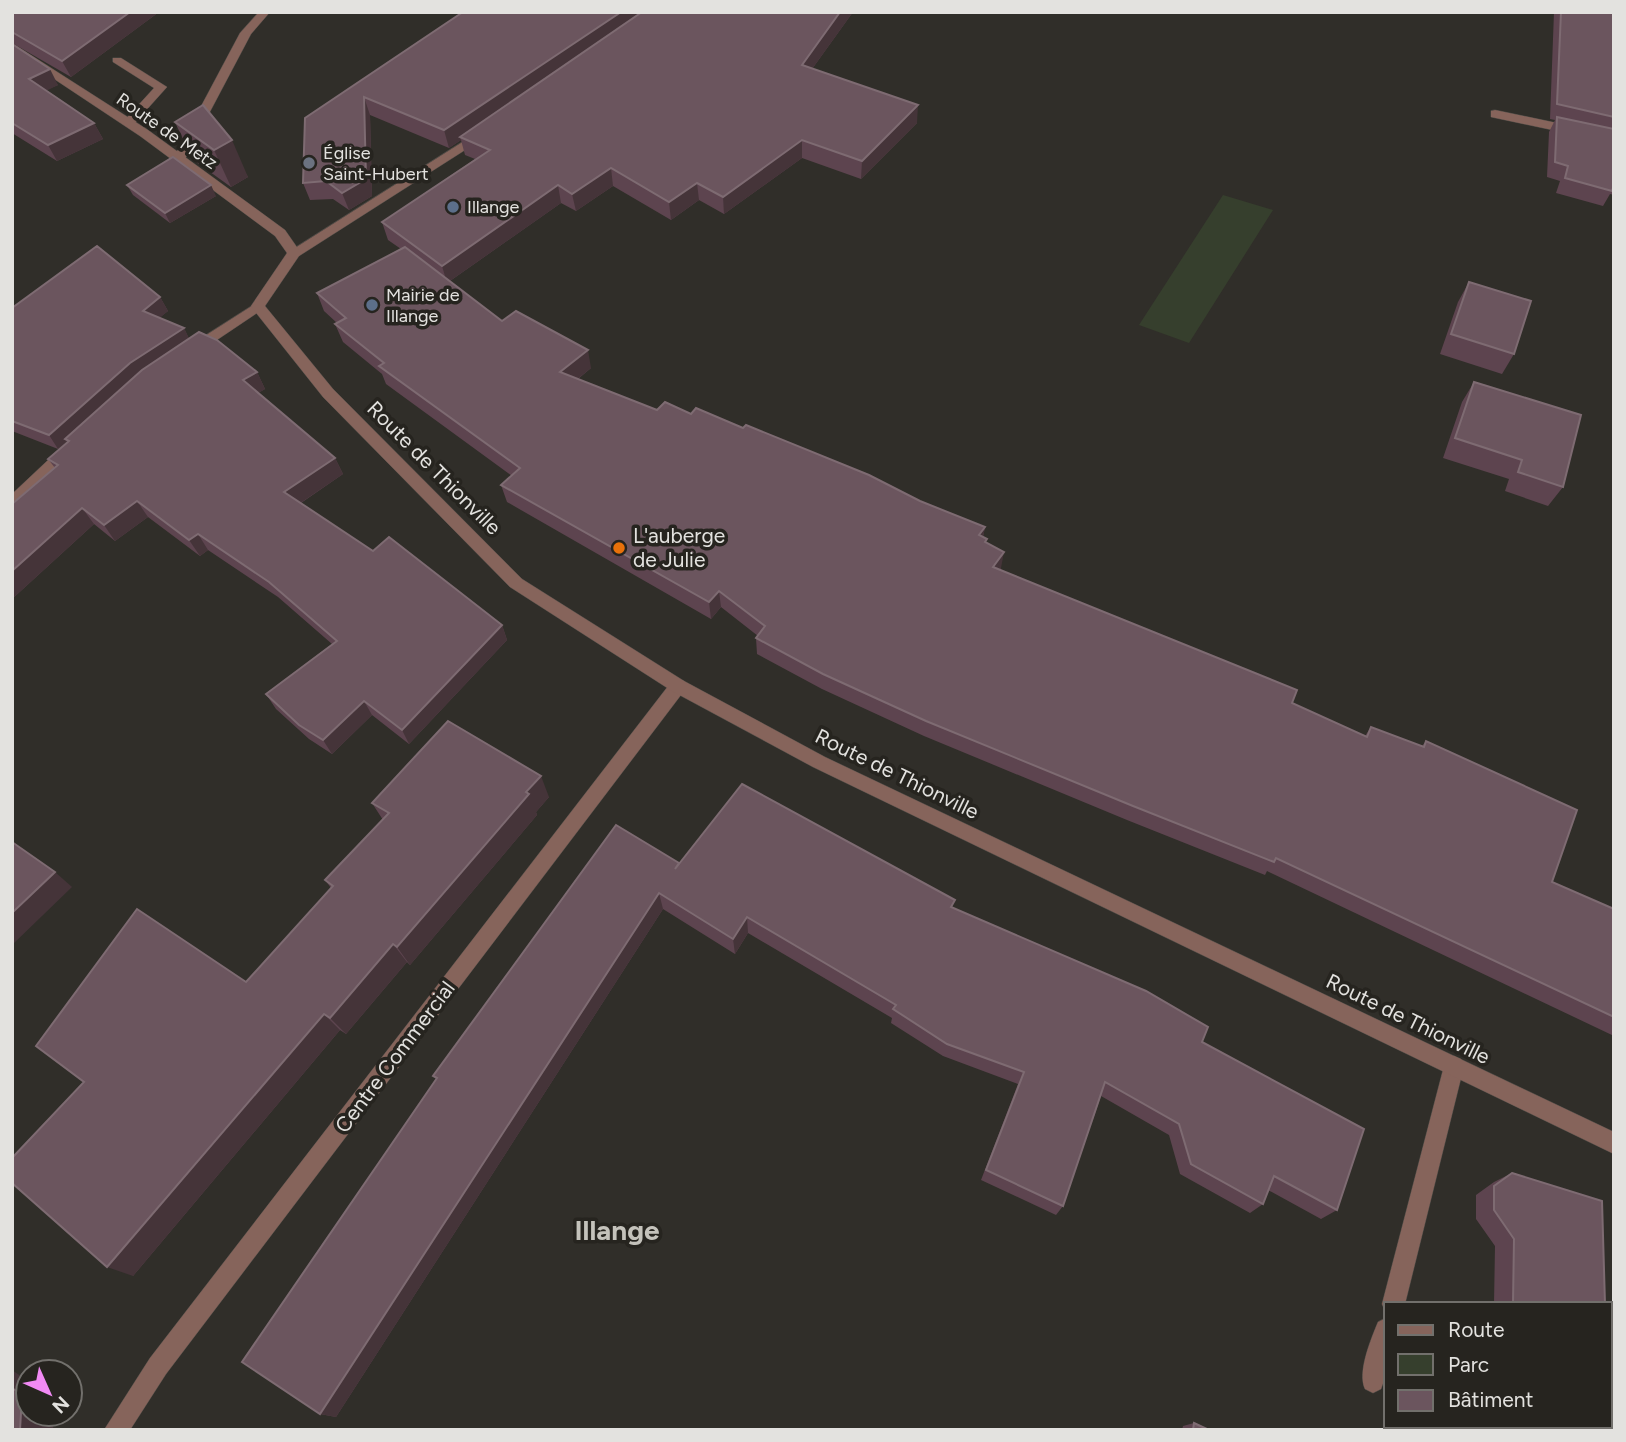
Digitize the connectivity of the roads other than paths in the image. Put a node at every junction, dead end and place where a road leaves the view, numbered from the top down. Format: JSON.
{"nodes":[{"id":1,"x":265,"y":12,"type":"edge"},
{"id":2,"x":12,"y":46,"type":"edge"},
{"id":3,"x":117,"y":60,"type":"dead end"},
{"id":4,"x":1495,"y":114,"type":"dead end"},
{"id":5,"x":500,"y":122,"type":"edge"},
{"id":6,"x":128,"y":123,"type":"junction"},
{"id":7,"x":1614,"y":139,"type":"edge"},
{"id":8,"x":179,"y":159,"type":"junction"},
{"id":9,"x":294,"y":253,"type":"junction"},
{"id":10,"x":258,"y":306,"type":"junction"},
{"id":11,"x":179,"y":359,"type":"edge"},
{"id":12,"x":84,"y":436,"type":"edge"},
{"id":13,"x":12,"y":503,"type":"edge"},
{"id":14,"x":678,"y":686,"type":"junction"},
{"id":15,"x":1454,"y":1066,"type":"junction"},
{"id":16,"x":1614,"y":1143,"type":"edge"},
{"id":17,"x":1394,"y":1302,"type":"edge"},
{"id":18,"x":1384,"y":1338,"type":"edge"},
{"id":19,"x":1373,"y":1381,"type":"dead end"},
{"id":20,"x":116,"y":1430,"type":"edge"}],
"edges":[{"from":1,"to":8,"type":"street"},
{"from":2,"to":6,"type":"street","name":"Route de Metz"},
{"from":3,"to":6,"type":"street"},
{"from":4,"to":7,"type":"street"},
{"from":5,"to":9,"type":"street"},
{"from":6,"to":8,"type":"street","name":"Route de Metz"},
{"from":8,"to":9,"type":"street","name":"Route de Metz"},
{"from":9,"to":10,"type":"street"},
{"from":10,"to":11,"type":"street"},
{"from":10,"to":14,"type":"street","name":"Route de Thionville"},
{"from":12,"to":13,"type":"street"},
{"from":14,"to":15,"type":"street","name":"Route de Thionville"},
{"from":14,"to":20,"type":"street","name":"Centre Commercial"},
{"from":15,"to":16,"type":"street","name":"Route de Thionville"},
{"from":15,"to":17,"type":"street"},
{"from":18,"to":19,"type":"street"}]}
